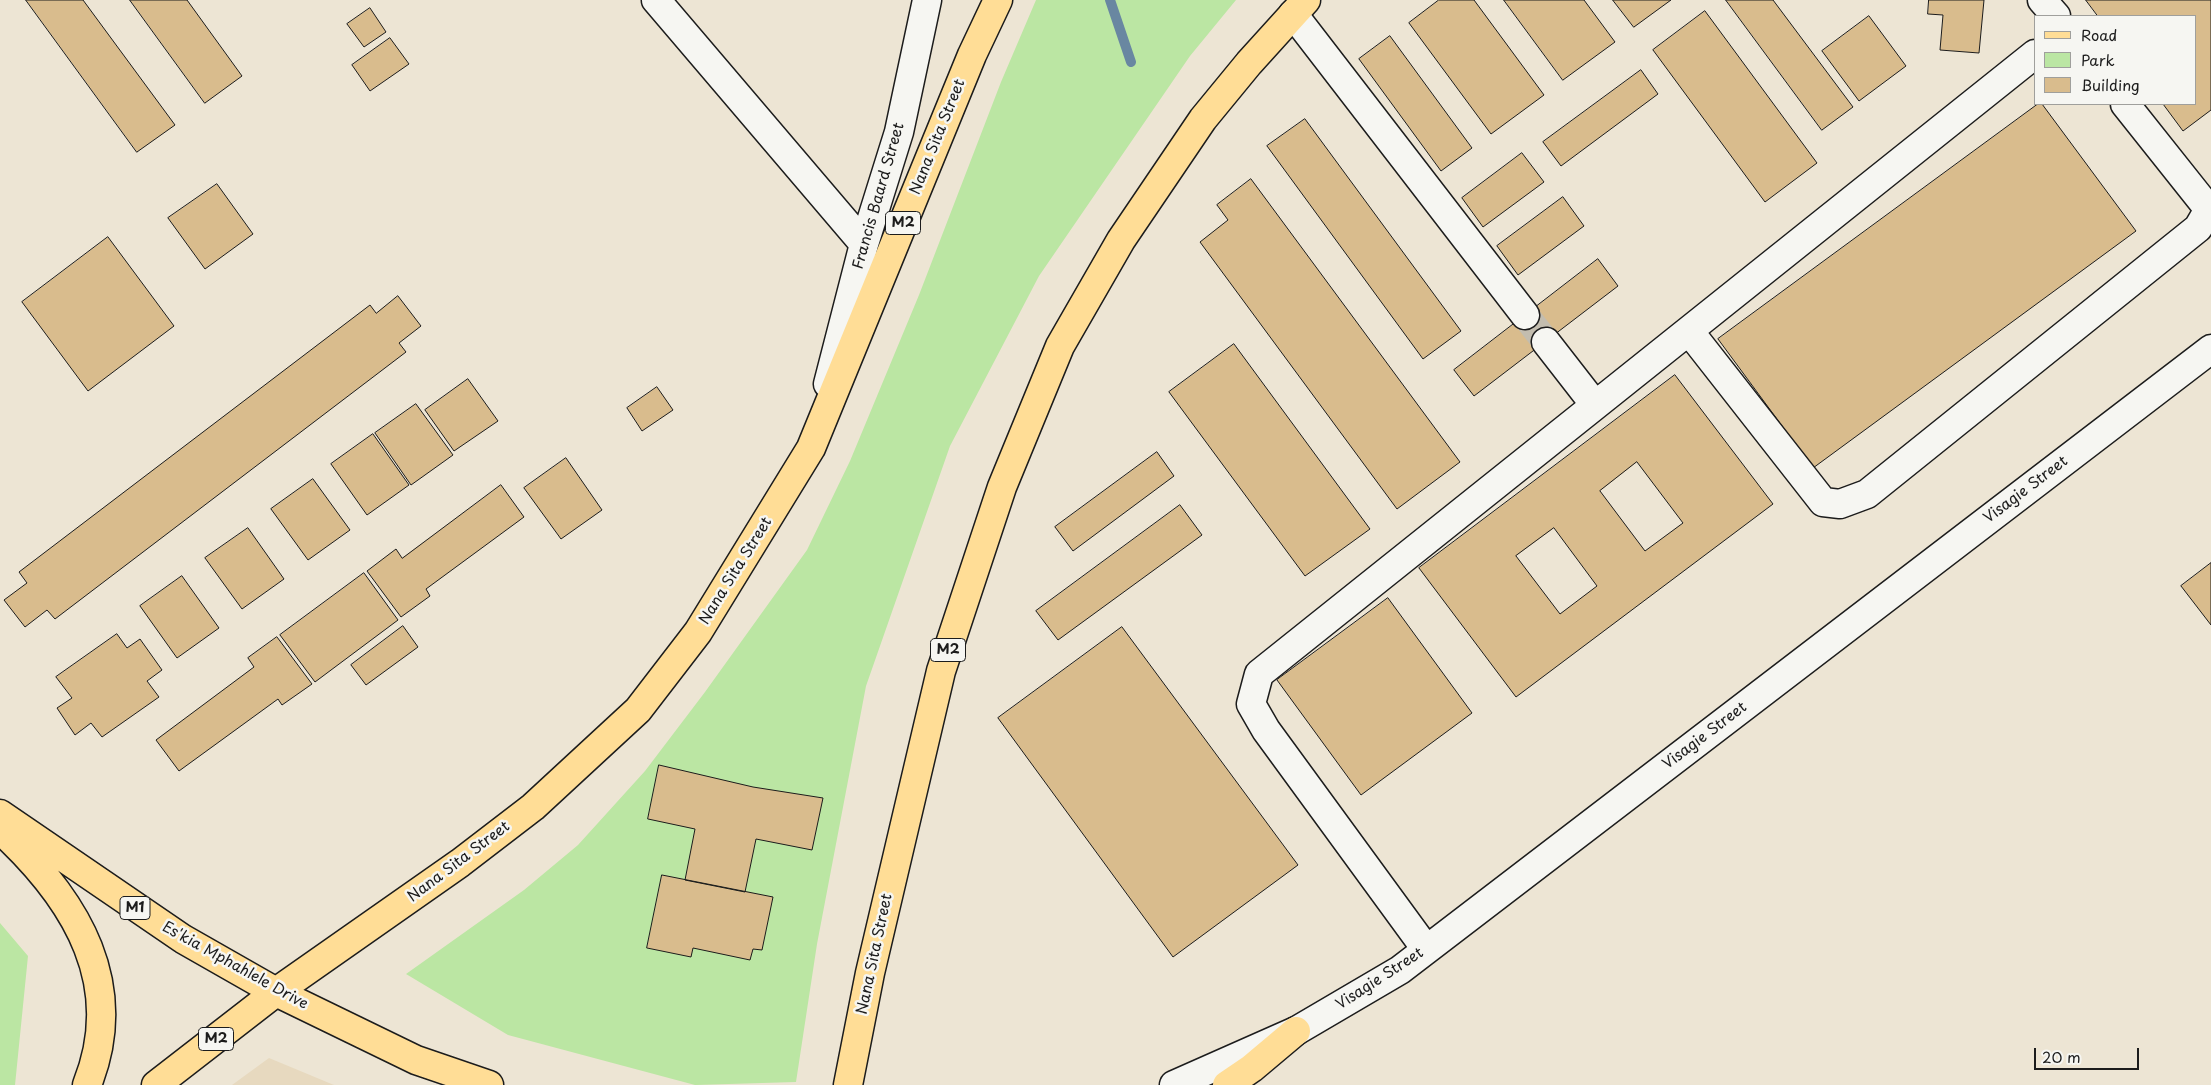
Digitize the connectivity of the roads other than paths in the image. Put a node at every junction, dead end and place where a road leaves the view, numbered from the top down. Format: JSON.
{"nodes":[{"id":1,"x":656,"y":0,"type":"edge"},
{"id":2,"x":927,"y":0,"type":"edge"},
{"id":3,"x":998,"y":0,"type":"edge"},
{"id":4,"x":2042,"y":0,"type":"edge"},
{"id":5,"x":1300,"y":7,"type":"edge"},
{"id":6,"x":2055,"y":15,"type":"edge"},
{"id":7,"x":2034,"y":55,"type":"edge"},
{"id":8,"x":2126,"y":105,"type":"edge"},
{"id":9,"x":864,"y":244,"type":"junction"},
{"id":10,"x":1525,"y":315,"type":"tunnel mouth"},
{"id":11,"x":1689,"y":331,"type":"junction"},
{"id":12,"x":1546,"y":342,"type":"tunnel mouth"},
{"id":13,"x":2211,"y":349,"type":"edge"},
{"id":14,"x":1595,"y":405,"type":"junction"},
{"id":15,"x":811,"y":448,"type":"junction"},
{"id":16,"x":0,"y":814,"type":"edge"},
{"id":17,"x":0,"y":829,"type":"edge"},
{"id":18,"x":1426,"y":949,"type":"junction"},
{"id":19,"x":276,"y":992,"type":"junction"},
{"id":20,"x":1296,"y":1031,"type":"junction"},
{"id":21,"x":87,"y":1085,"type":"edge"},
{"id":22,"x":156,"y":1085,"type":"edge"},
{"id":23,"x":489,"y":1085,"type":"edge"},
{"id":24,"x":848,"y":1085,"type":"edge"},
{"id":25,"x":1174,"y":1085,"type":"edge"},
{"id":26,"x":1228,"y":1085,"type":"edge"}],
"edges":[{"from":1,"to":9,"type":"street"},
{"from":2,"to":9,"type":"street","name":"Francis Baard Street"},
{"from":3,"to":15,"type":"main road","name":"Nana Sita Street","number":"M2"},
{"from":4,"to":6,"type":"street"},
{"from":5,"to":10,"type":"street"},
{"from":5,"to":24,"type":"main road","name":"Nana Sita Street","number":"M2"},
{"from":7,"to":11,"type":"street"},
{"from":8,"to":11,"type":"street"},
{"from":9,"to":15,"type":"street","name":"Francis Baard Street"},
{"from":11,"to":14,"type":"street"},
{"from":12,"to":14,"type":"street"},
{"from":13,"to":18,"type":"street","name":"Visagie Street"},
{"from":14,"to":18,"type":"street"},
{"from":15,"to":19,"type":"main road","name":"Nana Sita Street","number":"M2"},
{"from":16,"to":19,"type":"main road","name":"Es'kia Mphahlele Drive","number":"M1"},
{"from":17,"to":21,"type":"main road"},
{"from":18,"to":20,"type":"street","name":"Visagie Street"},
{"from":19,"to":22,"type":"main road","number":"M2"},
{"from":19,"to":23,"type":"main road","name":"Es'kia Mphahlele Drive","number":"M1"},
{"from":20,"to":25,"type":"street","name":"Visagie Street"},
{"from":20,"to":26,"type":"main road"}]}
